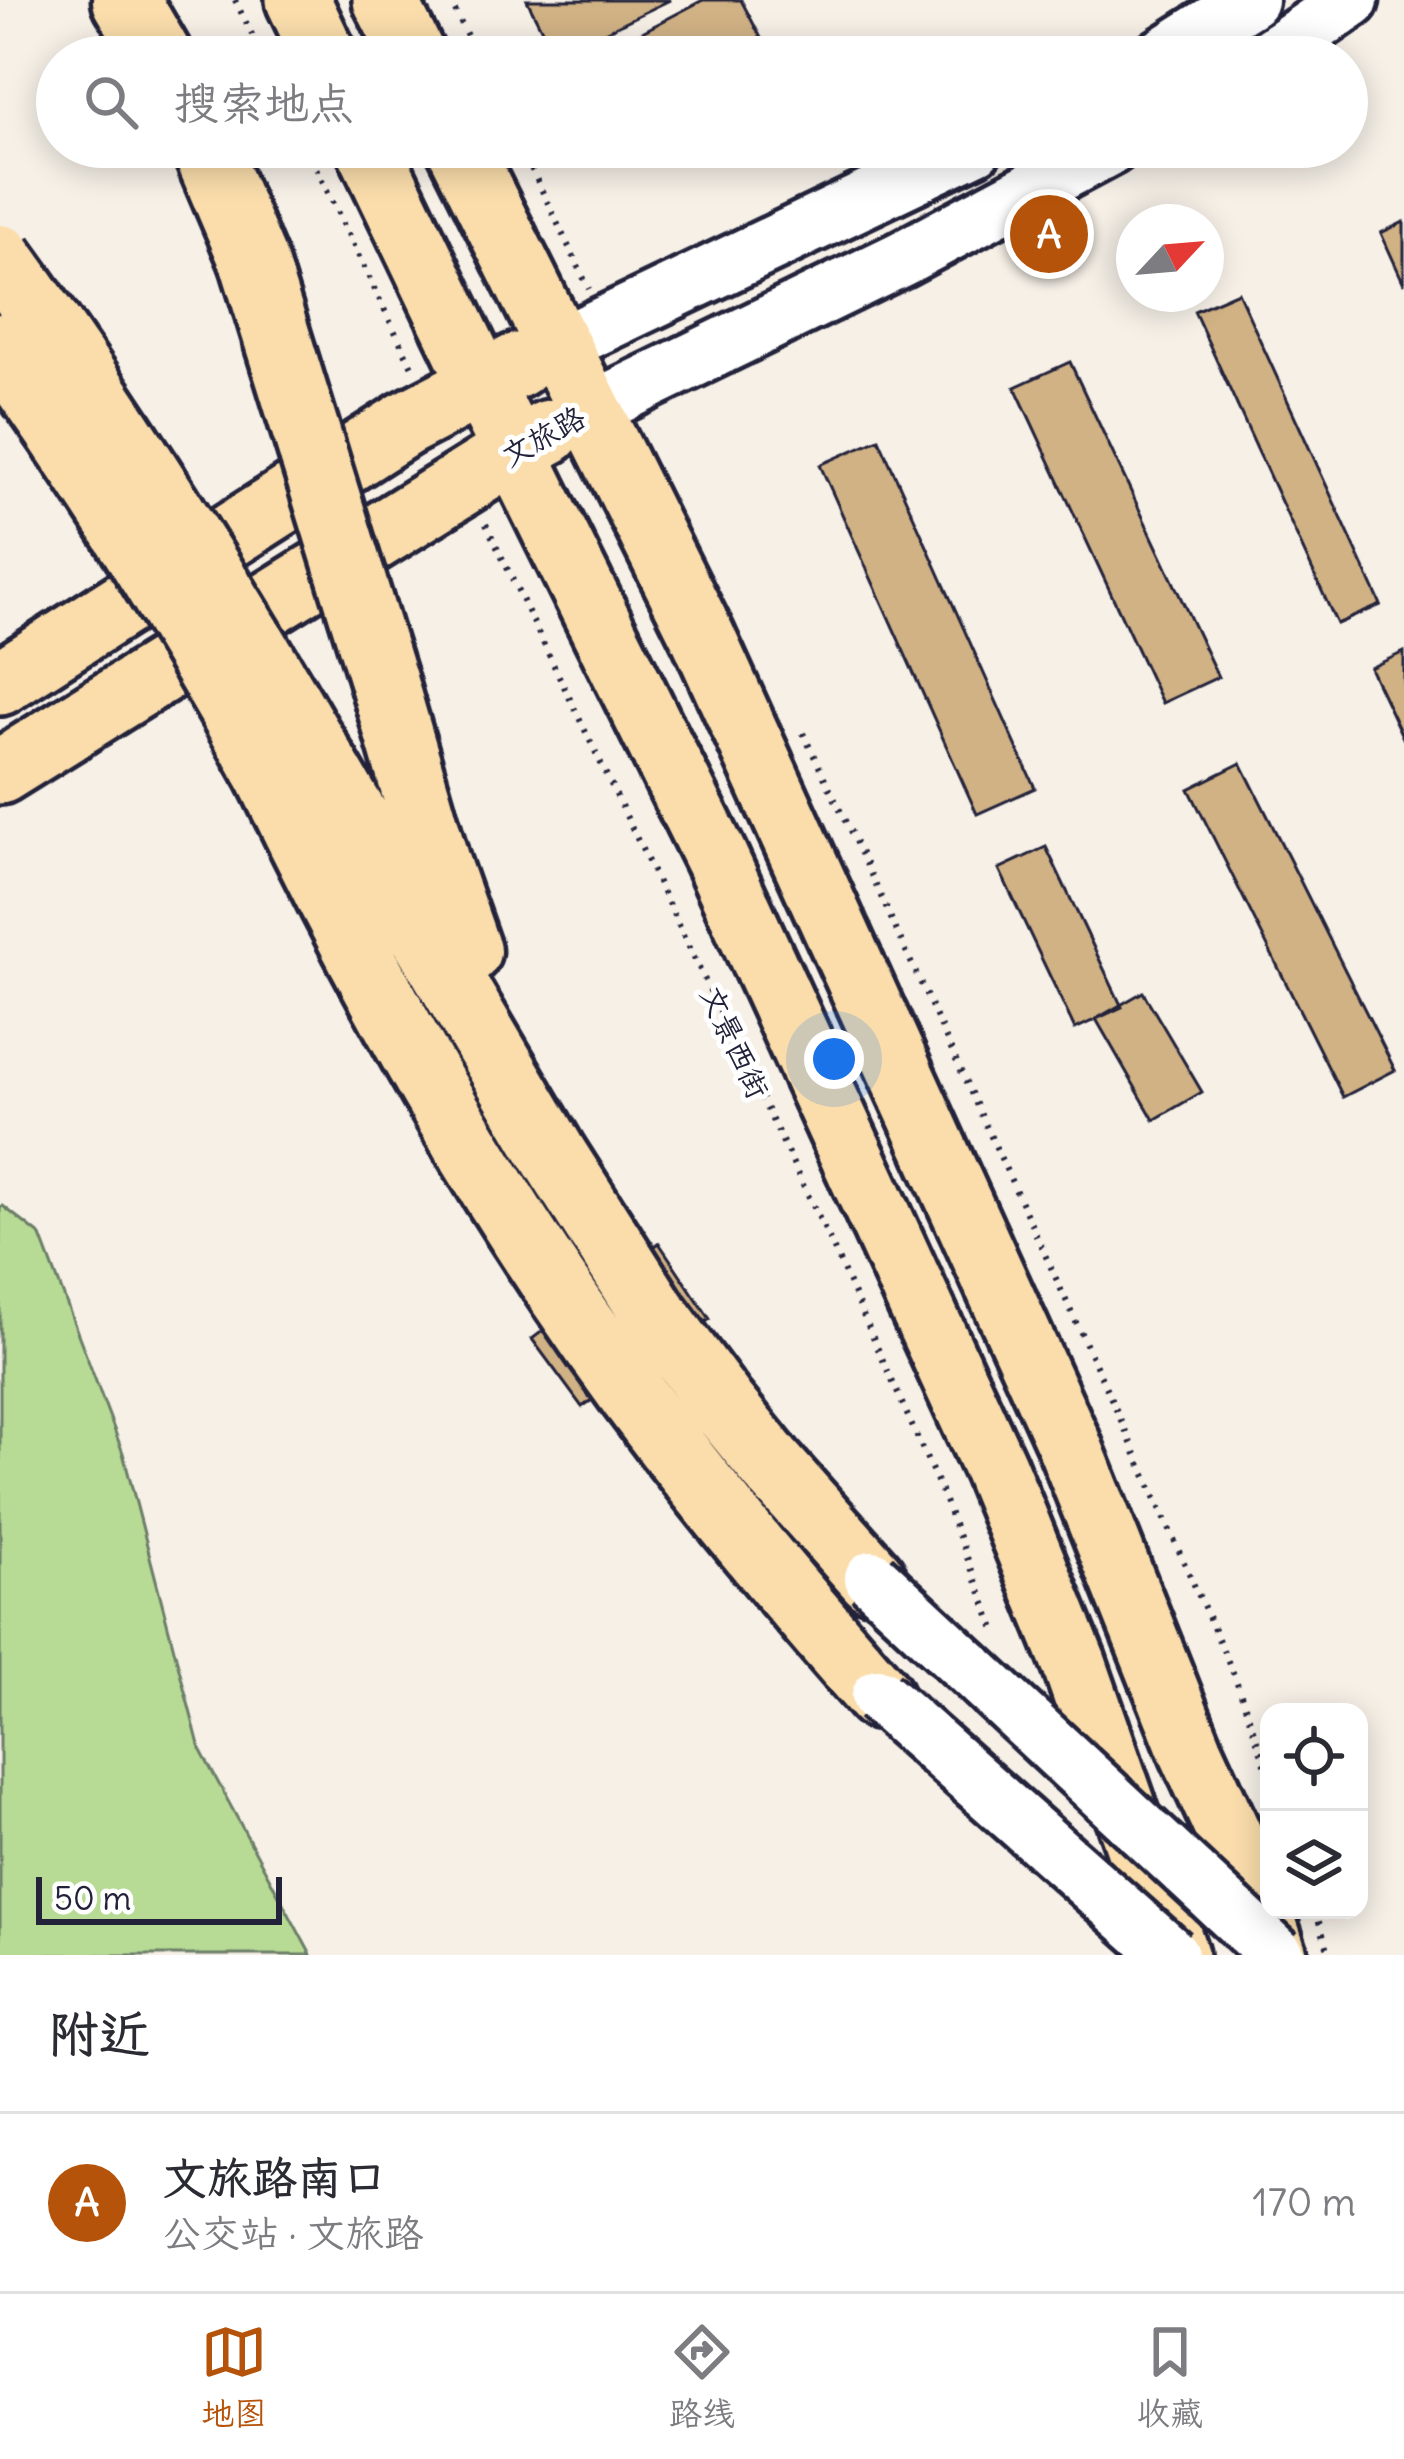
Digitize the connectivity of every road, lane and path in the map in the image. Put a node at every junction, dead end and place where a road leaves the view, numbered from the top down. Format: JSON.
{"nodes":[{"id":1,"x":126,"y":0,"type":"edge"},
{"id":2,"x":235,"y":0,"type":"edge"},
{"id":3,"x":298,"y":0,"type":"edge"},
{"id":4,"x":386,"y":0,"type":"edge"},
{"id":5,"x":449,"y":0,"type":"edge"},
{"id":6,"x":1250,"y":0,"type":"edge"},
{"id":7,"x":1352,"y":0,"type":"edge"},
{"id":8,"x":147,"y":36,"type":"edge"},
{"id":9,"x":253,"y":36,"type":"edge"},
{"id":10,"x":315,"y":36,"type":"edge"},
{"id":11,"x":404,"y":36,"type":"edge"},
{"id":12,"x":467,"y":36,"type":"edge"},
{"id":13,"x":1193,"y":36,"type":"edge"},
{"id":14,"x":1299,"y":36,"type":"edge"},
{"id":15,"x":215,"y":168,"type":"edge"},
{"id":16,"x":319,"y":168,"type":"edge"},
{"id":17,"x":375,"y":168,"type":"edge"},
{"id":18,"x":469,"y":168,"type":"edge"},
{"id":19,"x":931,"y":168,"type":"edge"},
{"id":20,"x":1072,"y":168,"type":"edge"},
{"id":21,"x":0,"y":258,"type":"edge"},
{"id":22,"x":558,"y":346,"type":"junction"},
{"id":23,"x":0,"y":347,"type":"edge"},
{"id":24,"x":456,"y":396,"type":"junction"},
{"id":25,"x":590,"y":410,"type":"junction"},
{"id":26,"x":491,"y":465,"type":"junction"},
{"id":27,"x":0,"y":683,"type":"edge"},
{"id":28,"x":293,"y":763,"type":"junction"},
{"id":29,"x":0,"y":772,"type":"edge"},
{"id":30,"x":518,"y":1096,"type":"junction"},
{"id":31,"x":872,"y":1579,"type":"joint"},
{"id":32,"x":1002,"y":1646,"type":"dead end"},
{"id":33,"x":879,"y":1696,"type":"joint"},
{"id":34,"x":1318,"y":1919,"type":"edge"},
{"id":35,"x":1167,"y":1936,"type":"edge"},
{"id":36,"x":1276,"y":1955,"type":"edge"},
{"id":37,"x":1330,"y":1955,"type":"edge"}],
"edges":[{"from":1,"to":8,"type":"highway"},
{"from":2,"to":9,"type":"path"},
{"from":3,"to":10,"type":"main road"},
{"from":4,"to":11,"type":"main road"},
{"from":5,"to":12,"type":"path"},
{"from":6,"to":13,"type":"main road"},
{"from":7,"to":14,"type":"main road"},
{"from":15,"to":30,"type":"highway","bridge":true},
{"from":16,"to":24,"type":"path"},
{"from":17,"to":24,"type":"main road","name":"文景西街"},
{"from":18,"to":22,"type":"main road"},
{"from":19,"to":22,"type":"main road"},
{"from":20,"to":25,"type":"main road","name":"文旅路"},
{"from":21,"to":28,"type":"highway","bridge":true},
{"from":22,"to":24,"type":"main road"},
{"from":22,"to":25,"type":"main road"},
{"from":23,"to":28,"type":"highway","bridge":true},
{"from":24,"to":26,"type":"main road","name":"文景西街"},
{"from":24,"to":27,"type":"main road"},
{"from":25,"to":26,"type":"main road","name":"文旅路"},
{"from":25,"to":36,"type":"main road"},
{"from":26,"to":29,"type":"main road","name":"文旅路"},
{"from":26,"to":32,"type":"path","name":"文景西街"},
{"from":26,"to":35,"type":"main road","name":"文景西街"},
{"from":28,"to":30,"type":"highway"},
{"from":28,"to":33,"type":"highway"},
{"from":30,"to":31,"type":"highway"},
{"from":31,"to":36,"type":"main road","bridge":true},
{"from":33,"to":35,"type":"main road","bridge":true},
{"from":34,"to":37,"type":"path"}]}
